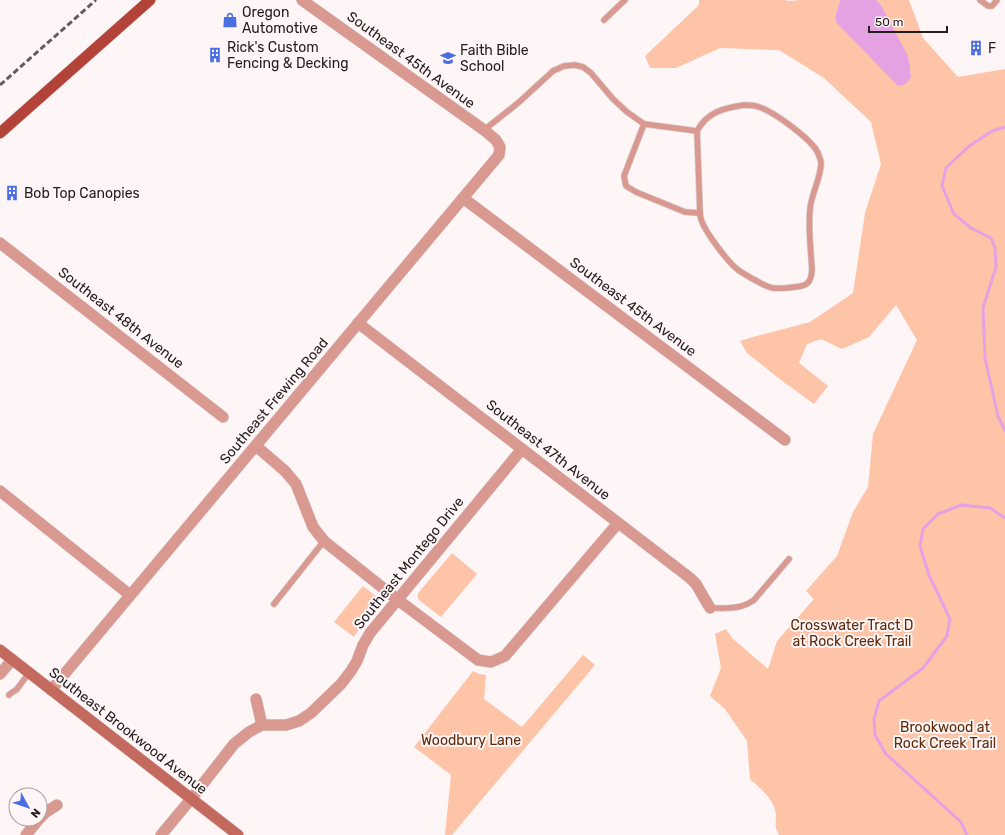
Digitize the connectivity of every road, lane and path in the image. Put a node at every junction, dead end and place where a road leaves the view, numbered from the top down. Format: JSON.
{"nodes":[{"id":1,"x":150,"y":0,"type":"edge"},
{"id":2,"x":302,"y":0,"type":"edge"},
{"id":3,"x":625,"y":0,"type":"edge"},
{"id":4,"x":980,"y":0,"type":"edge"},
{"id":5,"x":997,"y":0,"type":"edge"},
{"id":6,"x":604,"y":20,"type":"dead end"},
{"id":7,"x":644,"y":124,"type":"junction"},
{"id":8,"x":484,"y":130,"type":"junction"},
{"id":9,"x":697,"y":131,"type":"junction"},
{"id":10,"x":0,"y":133,"type":"edge"},
{"id":11,"x":463,"y":198,"type":"junction"},
{"id":12,"x":700,"y":213,"type":"junction"},
{"id":13,"x":0,"y":243,"type":"edge"},
{"id":14,"x":358,"y":323,"type":"junction"},
{"id":15,"x":223,"y":417,"type":"dead end"},
{"id":16,"x":785,"y":440,"type":"dead end"},
{"id":17,"x":256,"y":446,"type":"junction"},
{"id":18,"x":522,"y":449,"type":"junction"},
{"id":19,"x":0,"y":491,"type":"edge"},
{"id":20,"x":618,"y":523,"type":"junction"},
{"id":21,"x":324,"y":541,"type":"junction"},
{"id":22,"x":789,"y":559,"type":"dead end"},
{"id":23,"x":130,"y":595,"type":"junction"},
{"id":24,"x":398,"y":600,"type":"junction"},
{"id":25,"x":274,"y":604,"type":"dead end"},
{"id":26,"x":710,"y":608,"type":"joint"},
{"id":27,"x":0,"y":650,"type":"edge"},
{"id":28,"x":12,"y":660,"type":"junction"},
{"id":29,"x":29,"y":673,"type":"junction"},
{"id":30,"x":0,"y":674,"type":"edge"},
{"id":31,"x":52,"y":690,"type":"junction"},
{"id":32,"x":9,"y":695,"type":"dead end"},
{"id":33,"x":256,"y":699,"type":"dead end"},
{"id":34,"x":262,"y":725,"type":"junction"},
{"id":35,"x":191,"y":799,"type":"junction"},
{"id":36,"x":58,"y":805,"type":"dead end"},
{"id":37,"x":48,"y":811,"type":"edge"},
{"id":38,"x":33,"y":827,"type":"edge"},
{"id":39,"x":26,"y":835,"type":"edge"},
{"id":40,"x":161,"y":835,"type":"edge"},
{"id":41,"x":238,"y":835,"type":"edge"}],
"edges":[{"from":1,"to":10,"type":"main road"},
{"from":2,"to":8,"type":"street","name":"Southeast 45th Avenue"},
{"from":3,"to":6,"type":"lane"},
{"from":4,"to":5,"type":"lane"},
{"from":7,"to":8,"type":"lane"},
{"from":7,"to":9,"type":"lane"},
{"from":7,"to":12,"type":"lane"},
{"from":8,"to":11,"type":"street","name":"Southeast Frewing Road"},
{"from":9,"to":12,"type":"lane"},
{"from":9,"to":12,"type":"lane"},
{"from":11,"to":14,"type":"street","name":"Southeast Frewing Road"},
{"from":11,"to":16,"type":"street","name":"Southeast 45th Avenue"},
{"from":13,"to":15,"type":"street","name":"Southeast 48th Avenue"},
{"from":14,"to":17,"type":"street","name":"Southeast Frewing Road"},
{"from":14,"to":18,"type":"street","name":"Southeast 47th Avenue"},
{"from":17,"to":21,"type":"street"},
{"from":17,"to":23,"type":"street","name":"Southeast Frewing Road"},
{"from":18,"to":20,"type":"street","name":"Southeast 47th Avenue"},
{"from":18,"to":24,"type":"street","name":"Southeast Montego Drive"},
{"from":19,"to":23,"type":"street"},
{"from":20,"to":24,"type":"street"},
{"from":20,"to":26,"type":"street","name":"Southeast 47th Avenue"},
{"from":21,"to":24,"type":"street"},
{"from":21,"to":25,"type":"lane"},
{"from":22,"to":26,"type":"lane"},
{"from":23,"to":31,"type":"street","name":"Southeast Frewing Road"},
{"from":24,"to":34,"type":"street","name":"Southeast Montego Drive"},
{"from":27,"to":28,"type":"main road","name":"Southeast Brookwood Avenue"},
{"from":28,"to":29,"type":"main road","name":"Southeast Brookwood Avenue"},
{"from":28,"to":30,"type":"street"},
{"from":29,"to":31,"type":"main road","name":"Southeast Brookwood Avenue"},
{"from":29,"to":32,"type":"lane"},
{"from":31,"to":35,"type":"main road","name":"Southeast Brookwood Avenue"},
{"from":33,"to":34,"type":"street"},
{"from":34,"to":35,"type":"street"},
{"from":35,"to":40,"type":"street"},
{"from":35,"to":41,"type":"main road","name":"Southeast Brookwood Avenue"},
{"from":36,"to":37,"type":"street"},
{"from":38,"to":39,"type":"street"}]}
